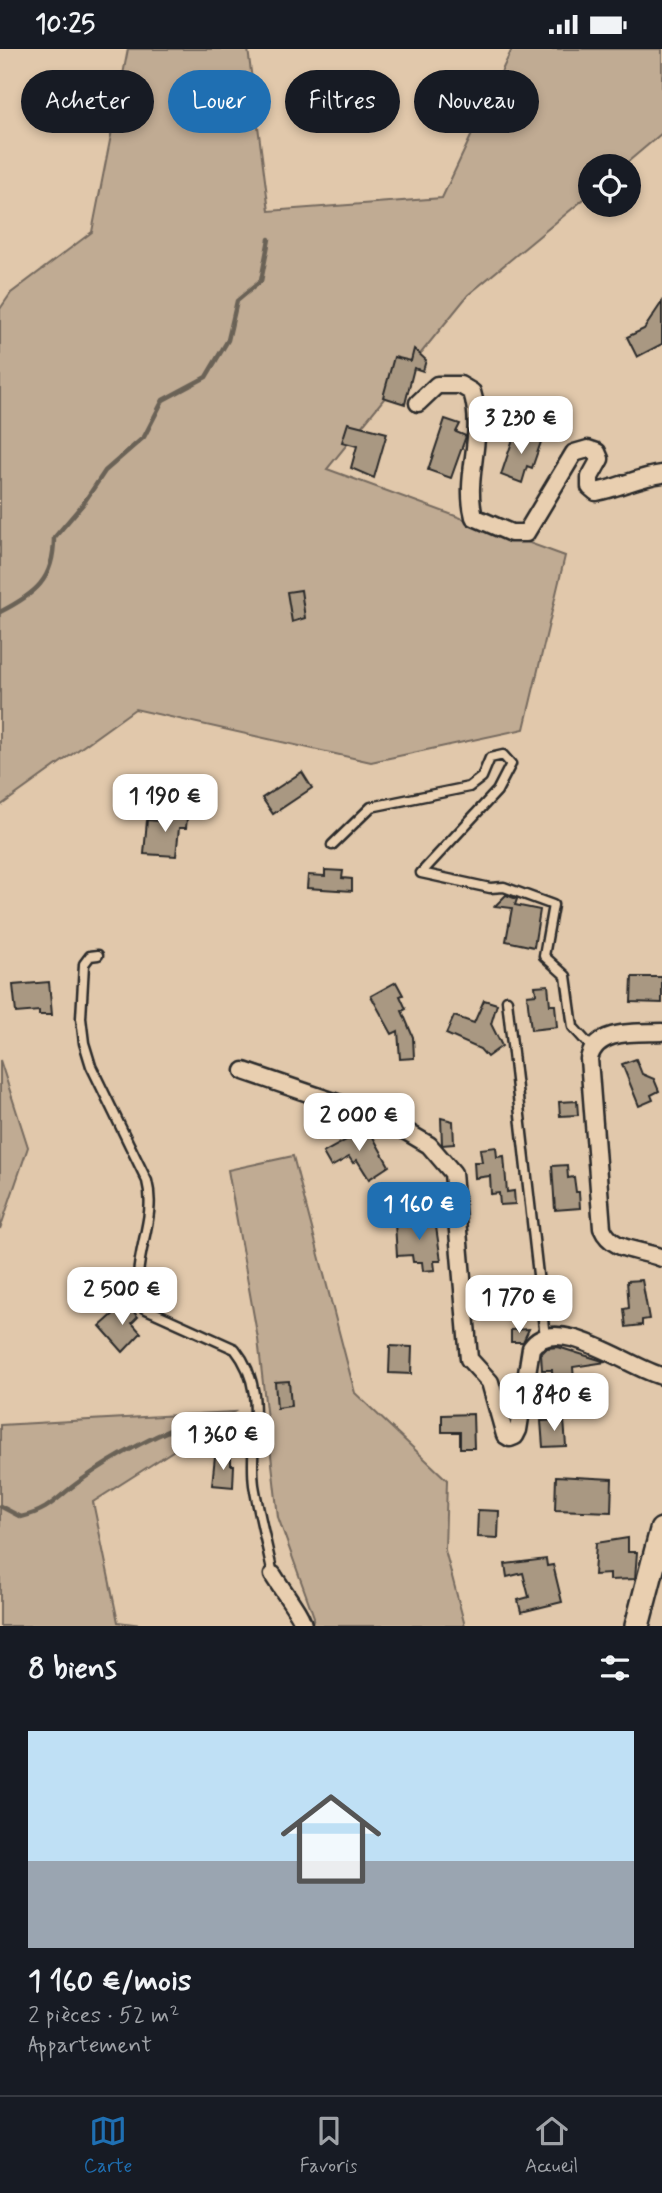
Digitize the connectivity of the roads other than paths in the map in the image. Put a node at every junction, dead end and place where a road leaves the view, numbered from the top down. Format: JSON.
{"nodes":[{"id":1,"x":418,"y":403,"type":"dead end"},
{"id":2,"x":662,"y":474,"type":"edge"},
{"id":3,"x":332,"y":845,"type":"dead end"},
{"id":4,"x":98,"y":955,"type":"dead end"},
{"id":5,"x":507,"y":1000,"type":"dead end"},
{"id":6,"x":662,"y":1032,"type":"edge"},
{"id":7,"x":592,"y":1048,"type":"junction"},
{"id":8,"x":244,"y":1071,"type":"dead end"},
{"id":9,"x":662,"y":1258,"type":"edge"},
{"id":10,"x":545,"y":1337,"type":"junction"},
{"id":11,"x":662,"y":1376,"type":"edge"},
{"id":12,"x":662,"y":1529,"type":"edge"},
{"id":13,"x":273,"y":1575,"type":"joint"},
{"id":14,"x":303,"y":1626,"type":"edge"},
{"id":15,"x":637,"y":1626,"type":"edge"}],
"edges":[{"from":1,"to":2,"type":"street"},
{"from":3,"to":7,"type":"lane"},
{"from":4,"to":13,"type":"lane"},
{"from":5,"to":10,"type":"lane"},
{"from":6,"to":7,"type":"street"},
{"from":7,"to":9,"type":"street"},
{"from":8,"to":10,"type":"street"},
{"from":10,"to":11,"type":"street"},
{"from":12,"to":15,"type":"street"},
{"from":13,"to":14,"type":"street"}]}
